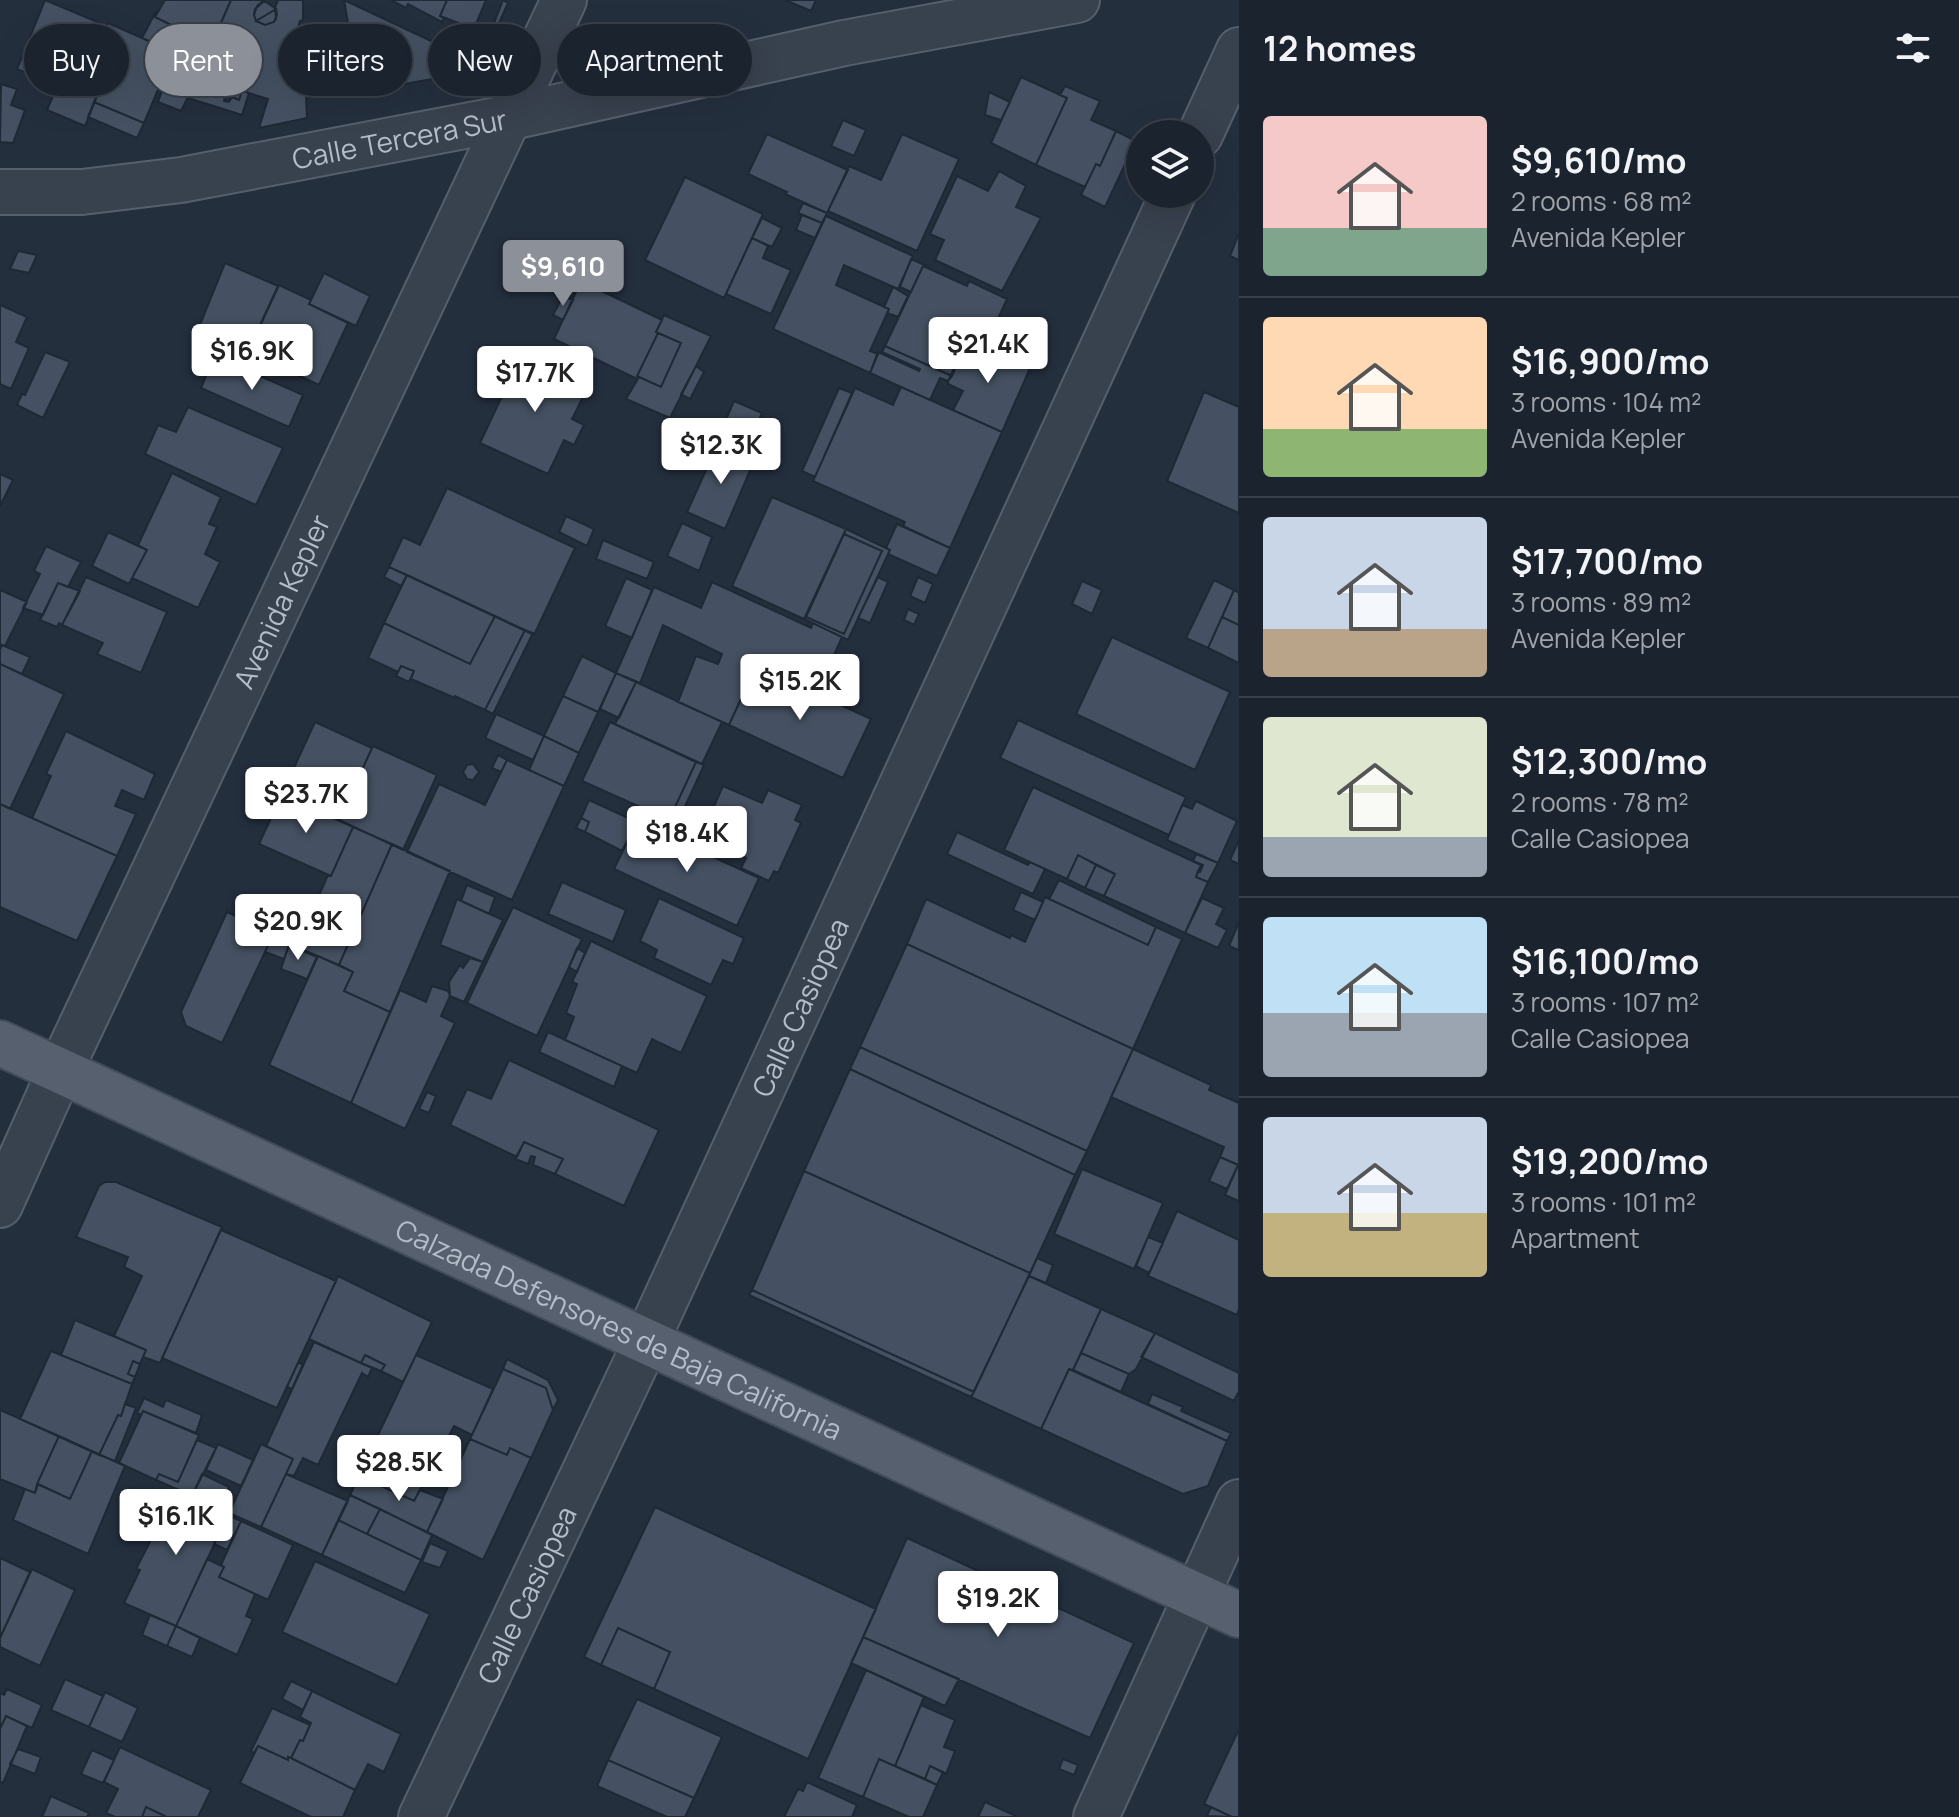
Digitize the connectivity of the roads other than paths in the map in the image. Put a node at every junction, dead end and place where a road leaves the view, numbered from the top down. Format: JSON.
{"nodes":[{"id":1,"x":564,"y":0,"type":"edge"},
{"id":2,"x":1077,"y":0,"type":"edge"},
{"id":3,"x":1239,"y":50,"type":"edge"},
{"id":4,"x":507,"y":118,"type":"junction"},
{"id":5,"x":1207,"y":120,"type":"edge"},
{"id":6,"x":0,"y":192,"type":"edge"},
{"id":7,"x":1167,"y":208,"type":"edge"},
{"id":8,"x":0,"y":1043,"type":"edge"},
{"id":9,"x":60,"y":1071,"type":"junction"},
{"id":10,"x":0,"y":1205,"type":"edge"},
{"id":11,"x":646,"y":1342,"type":"junction"},
{"id":12,"x":1239,"y":1502,"type":"edge"},
{"id":13,"x":1196,"y":1595,"type":"junction"},
{"id":14,"x":1239,"y":1615,"type":"edge"},
{"id":15,"x":421,"y":1817,"type":"edge"},
{"id":16,"x":1096,"y":1817,"type":"edge"}],
"edges":[{"from":1,"to":4,"type":"street","name":"Avenida Kepler"},
{"from":2,"to":4,"type":"street","name":"Calle Tercera Sur"},
{"from":3,"to":5,"type":"street"},
{"from":4,"to":6,"type":"street","name":"Calle Tercera Sur"},
{"from":4,"to":9,"type":"street","name":"Avenida Kepler"},
{"from":7,"to":11,"type":"street","name":"Calle Casiopea"},
{"from":8,"to":9,"type":"main road","name":"Calzada Defensores de Baja California"},
{"from":9,"to":10,"type":"street","name":"Avenida Kepler"},
{"from":9,"to":11,"type":"main road","name":"Calzada Defensores de Baja California"},
{"from":11,"to":13,"type":"main road","name":"Calzada Defensores de Baja California"},
{"from":11,"to":15,"type":"street","name":"Calle Casiopea"},
{"from":12,"to":13,"type":"street"},
{"from":13,"to":14,"type":"main road","name":"Calzada Defensores de Baja California"},
{"from":13,"to":16,"type":"street"}]}
